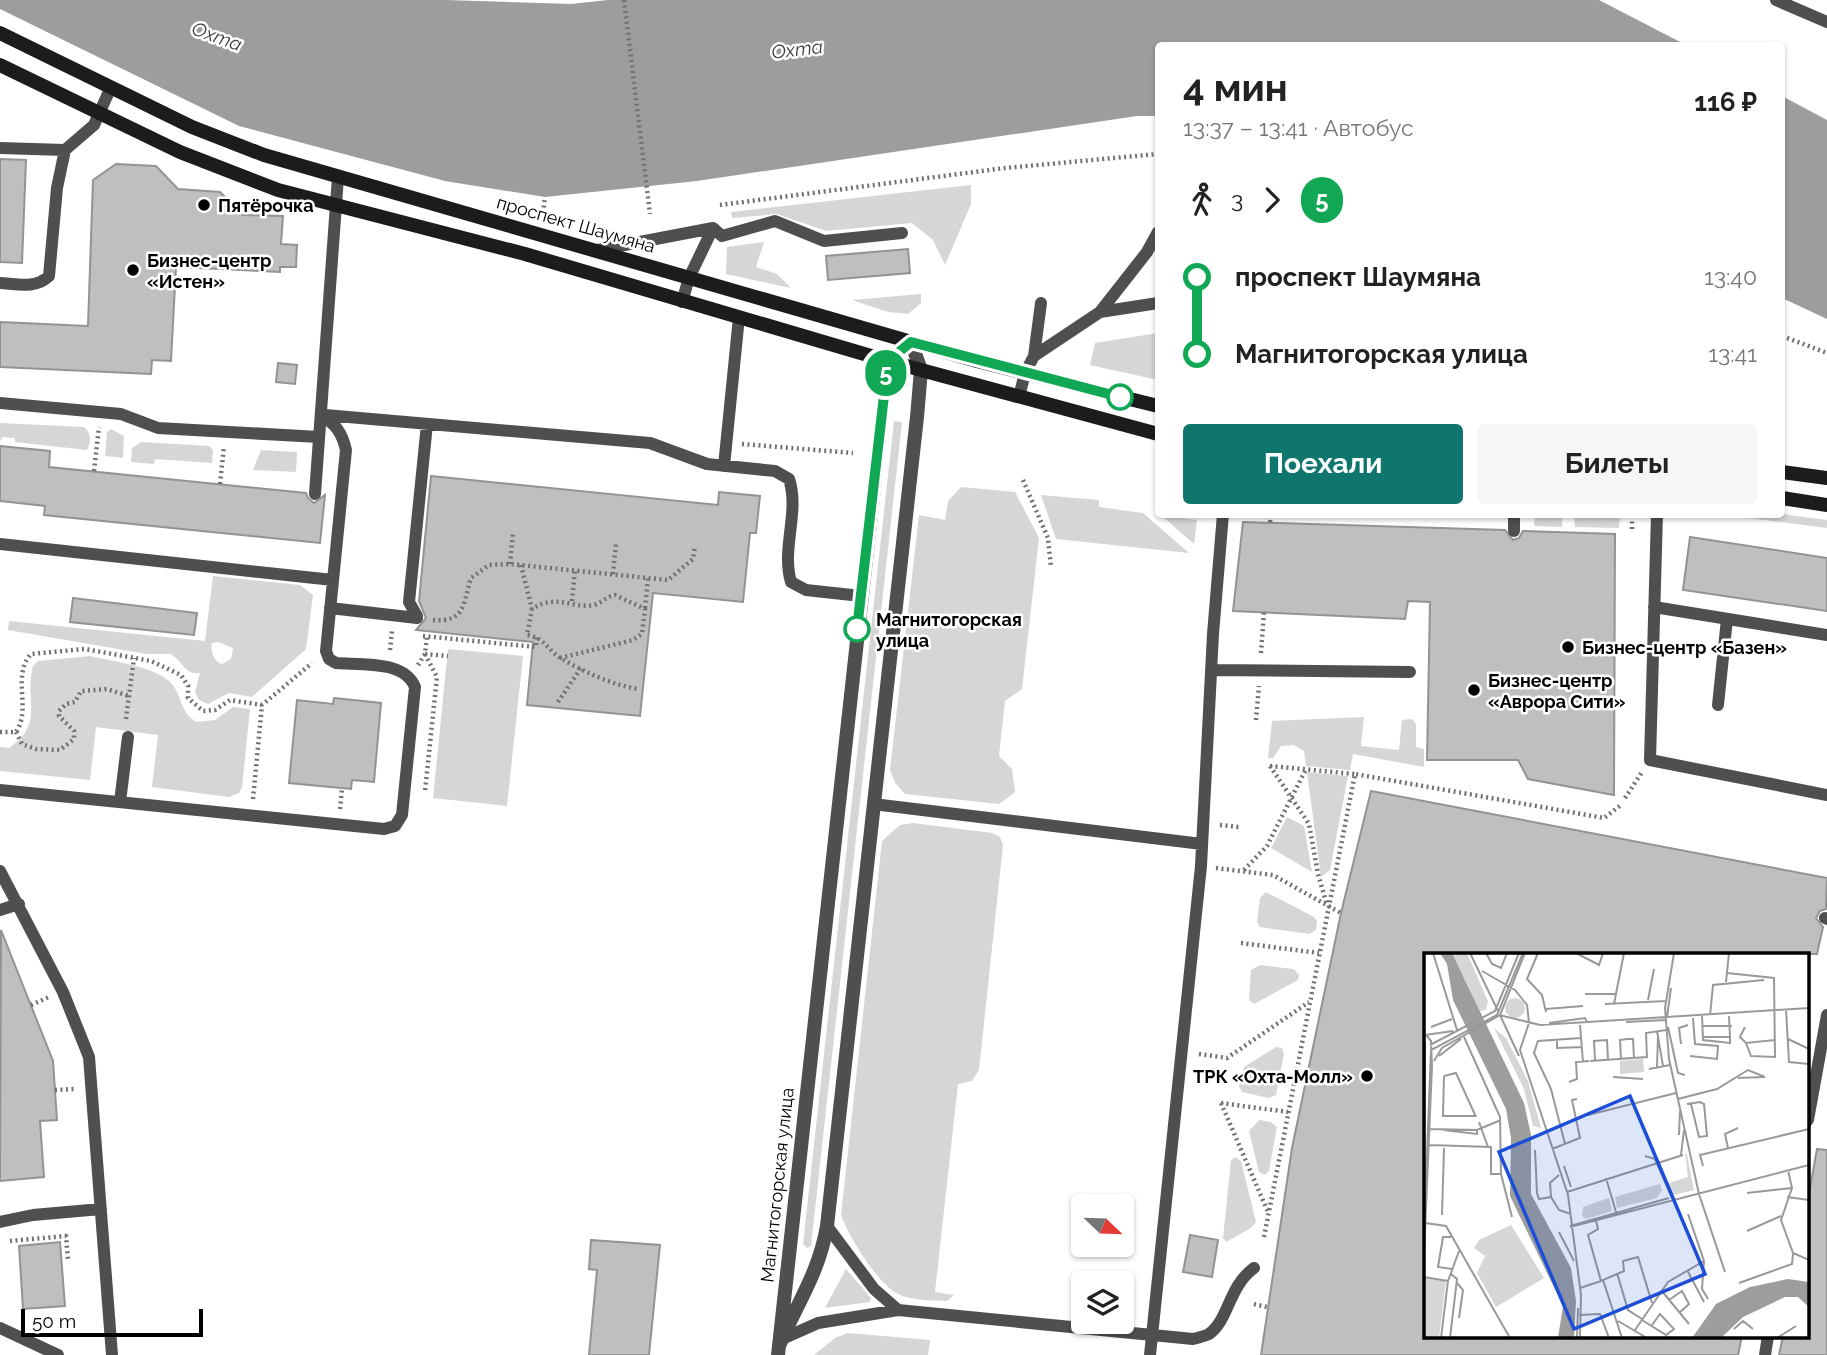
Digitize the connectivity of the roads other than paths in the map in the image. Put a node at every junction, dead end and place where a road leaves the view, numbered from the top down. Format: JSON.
{"nodes":[{"id":1,"x":1776,"y":0,"type":"edge"},
{"id":2,"x":1827,"y":22,"type":"edge"},
{"id":3,"x":0,"y":33,"type":"edge"},
{"id":4,"x":0,"y":65,"type":"edge"},
{"id":5,"x":111,"y":87,"type":"junction"},
{"id":6,"x":99,"y":114,"type":"junction"},
{"id":7,"x":0,"y":148,"type":"edge"},
{"id":8,"x":65,"y":150,"type":"junction"},
{"id":9,"x":338,"y":177,"type":"junction"},
{"id":10,"x":336,"y":206,"type":"junction"},
{"id":11,"x":713,"y":228,"type":"junction"},
{"id":12,"x":902,"y":233,"type":"dead end"},
{"id":13,"x":1155,"y":237,"type":"edge"},
{"id":14,"x":598,"y":250,"type":"junction"},
{"id":15,"x":689,"y":278,"type":"junction"},
{"id":16,"x":0,"y":283,"type":"edge"},
{"id":17,"x":682,"y":302,"type":"junction"},
{"id":18,"x":1041,"y":303,"type":"dead end"},
{"id":19,"x":1155,"y":303,"type":"edge"},
{"id":20,"x":1100,"y":312,"type":"junction"},
{"id":21,"x":739,"y":317,"type":"junction"},
{"id":22,"x":911,"y":342,"type":"junction"},
{"id":23,"x":1034,"y":356,"type":"junction"},
{"id":24,"x":888,"y":361,"type":"junction"},
{"id":25,"x":921,"y":370,"type":"junction"},
{"id":26,"x":1025,"y":373,"type":"junction"},
{"id":27,"x":1020,"y":397,"type":"junction"},
{"id":28,"x":0,"y":403,"type":"edge"},
{"id":29,"x":1155,"y":405,"type":"edge"},
{"id":30,"x":321,"y":415,"type":"junction"},
{"id":31,"x":427,"y":424,"type":"junction"},
{"id":32,"x":1155,"y":433,"type":"edge"},
{"id":33,"x":319,"y":437,"type":"junction"},
{"id":34,"x":724,"y":466,"type":"junction"},
{"id":35,"x":1785,"y":472,"type":"edge"},
{"id":36,"x":1827,"y":478,"type":"edge"},
{"id":37,"x":315,"y":494,"type":"dead end"},
{"id":38,"x":1785,"y":498,"type":"edge"},
{"id":39,"x":1827,"y":505,"type":"edge"},
{"id":40,"x":1223,"y":518,"type":"edge"},
{"id":41,"x":1514,"y":518,"type":"edge"},
{"id":42,"x":1657,"y":518,"type":"edge"},
{"id":43,"x":1514,"y":531,"type":"dead end"},
{"id":44,"x":0,"y":544,"type":"edge"},
{"id":45,"x":333,"y":580,"type":"junction"},
{"id":46,"x":861,"y":596,"type":"junction"},
{"id":47,"x":1654,"y":607,"type":"junction"},
{"id":48,"x":330,"y":608,"type":"junction"},
{"id":49,"x":1727,"y":619,"type":"junction"},
{"id":50,"x":1827,"y":635,"type":"edge"},
{"id":51,"x":1211,"y":670,"type":"junction"},
{"id":52,"x":1410,"y":672,"type":"dead end"},
{"id":53,"x":1718,"y":705,"type":"dead end"},
{"id":54,"x":128,"y":737,"type":"road end"},
{"id":55,"x":0,"y":790,"type":"edge"},
{"id":56,"x":1827,"y":795,"type":"edge"},
{"id":57,"x":120,"y":802,"type":"junction"},
{"id":58,"x":873,"y":804,"type":"junction"},
{"id":59,"x":1202,"y":844,"type":"junction"},
{"id":60,"x":0,"y":871,"type":"edge"},
{"id":61,"x":19,"y":904,"type":"junction"},
{"id":62,"x":0,"y":909,"type":"edge"},
{"id":63,"x":1827,"y":1014,"type":"edge"},
{"id":64,"x":1810,"y":1109,"type":"edge"},
{"id":65,"x":101,"y":1209,"type":"junction"},
{"id":66,"x":0,"y":1222,"type":"edge"},
{"id":67,"x":827,"y":1226,"type":"junction"},
{"id":68,"x":1254,"y":1268,"type":"dead end"},
{"id":69,"x":898,"y":1310,"type":"junction"},
{"id":70,"x":0,"y":1328,"type":"edge"},
{"id":71,"x":1152,"y":1336,"type":"junction"},
{"id":72,"x":780,"y":1347,"type":"edge"},
{"id":73,"x":58,"y":1355,"type":"edge"},
{"id":74,"x":112,"y":1355,"type":"edge"},
{"id":75,"x":1150,"y":1355,"type":"edge"}],
"edges":[{"from":1,"to":2,"type":"lane"},
{"from":3,"to":5,"type":"street","name":"проспект Шаумяна"},
{"from":4,"to":6,"type":"street"},
{"from":5,"to":6,"type":"lane"},
{"from":5,"to":9,"type":"street","name":"проспект Шаумяна"},
{"from":6,"to":8,"type":"lane"},
{"from":6,"to":10,"type":"street"},
{"from":7,"to":8,"type":"lane"},
{"from":8,"to":16,"type":"lane"},
{"from":9,"to":10,"type":"lane"},
{"from":9,"to":14,"type":"street","name":"проспект Шаумяна"},
{"from":10,"to":17,"type":"street"},
{"from":10,"to":30,"type":"lane"},
{"from":11,"to":12,"type":"lane"},
{"from":11,"to":14,"type":"lane"},
{"from":11,"to":15,"type":"lane"},
{"from":13,"to":20,"type":"lane"},
{"from":14,"to":15,"type":"street","name":"проспект Шаумяна"},
{"from":15,"to":17,"type":"lane"},
{"from":15,"to":22,"type":"street","name":"проспект Шаумяна"},
{"from":17,"to":21,"type":"street"},
{"from":18,"to":23,"type":"lane"},
{"from":19,"to":20,"type":"lane"},
{"from":20,"to":23,"type":"lane"},
{"from":21,"to":24,"type":"street"},
{"from":21,"to":34,"type":"lane"},
{"from":22,"to":24,"type":"street"},
{"from":22,"to":25,"type":"street"},
{"from":22,"to":26,"type":"street","name":"проспект Шаумяна"},
{"from":23,"to":26,"type":"lane"},
{"from":24,"to":25,"type":"street"},
{"from":24,"to":46,"type":"street","name":"Магнитогорская улица"},
{"from":25,"to":27,"type":"street"},
{"from":25,"to":58,"type":"street"},
{"from":26,"to":27,"type":"lane"},
{"from":26,"to":29,"type":"street","name":"проспект Шаумяна"},
{"from":27,"to":32,"type":"street"},
{"from":28,"to":33,"type":"lane"},
{"from":30,"to":31,"type":"lane"},
{"from":30,"to":33,"type":"lane"},
{"from":30,"to":45,"type":"lane"},
{"from":31,"to":34,"type":"lane"},
{"from":31,"to":48,"type":"lane"},
{"from":33,"to":37,"type":"lane"},
{"from":34,"to":46,"type":"lane"},
{"from":35,"to":36,"type":"street"},
{"from":38,"to":39,"type":"street"},
{"from":40,"to":51,"type":"lane"},
{"from":41,"to":43,"type":"lane"},
{"from":42,"to":47,"type":"lane"},
{"from":44,"to":45,"type":"lane"},
{"from":45,"to":48,"type":"lane"},
{"from":46,"to":72,"type":"street","name":"Магнитогорская улица"},
{"from":47,"to":49,"type":"lane"},
{"from":47,"to":56,"type":"lane"},
{"from":48,"to":57,"type":"lane"},
{"from":49,"to":50,"type":"lane"},
{"from":49,"to":53,"type":"lane"},
{"from":51,"to":52,"type":"lane"},
{"from":51,"to":59,"type":"lane"},
{"from":54,"to":57,"type":"lane"},
{"from":55,"to":57,"type":"lane"},
{"from":58,"to":59,"type":"lane"},
{"from":58,"to":67,"type":"street"},
{"from":59,"to":71,"type":"lane"},
{"from":60,"to":61,"type":"lane"},
{"from":61,"to":62,"type":"lane"},
{"from":61,"to":65,"type":"lane"},
{"from":63,"to":64,"type":"lane"},
{"from":65,"to":66,"type":"lane"},
{"from":65,"to":74,"type":"lane"},
{"from":67,"to":69,"type":"lane"},
{"from":67,"to":72,"type":"street"},
{"from":68,"to":71,"type":"lane"},
{"from":69,"to":71,"type":"lane"},
{"from":69,"to":72,"type":"lane"},
{"from":70,"to":73,"type":"lane"},
{"from":71,"to":75,"type":"lane"}]}
